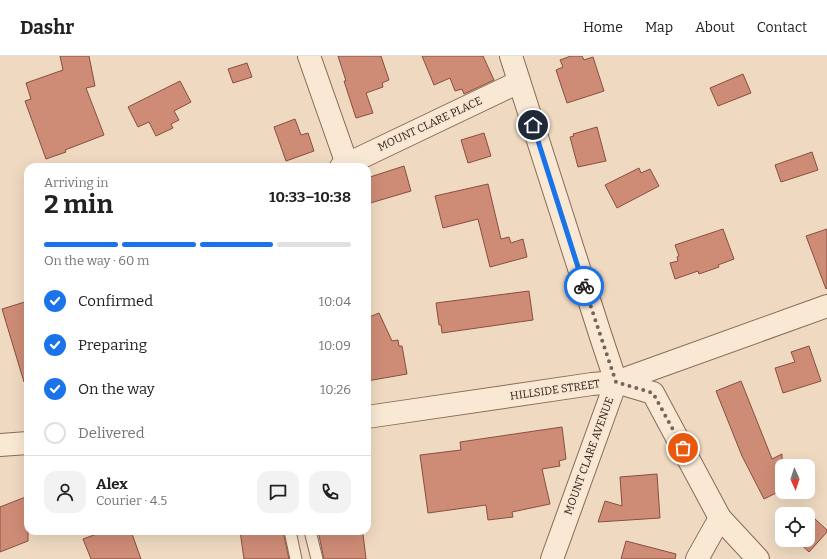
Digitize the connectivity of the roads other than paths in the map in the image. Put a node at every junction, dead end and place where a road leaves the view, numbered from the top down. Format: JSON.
{"nodes":[{"id":1,"x":309,"y":56,"type":"edge"},
{"id":2,"x":511,"y":56,"type":"edge"},
{"id":3,"x":519,"y":82,"type":"junction"},
{"id":4,"x":343,"y":163,"type":"edge"},
{"id":5,"x":348,"y":163,"type":"edge"},
{"id":6,"x":827,"y":306,"type":"edge"},
{"id":7,"x":616,"y":382,"type":"junction"},
{"id":8,"x":371,"y":417,"type":"edge"},
{"id":9,"x":24,"y":443,"type":"edge"},
{"id":10,"x":0,"y":445,"type":"edge"},
{"id":11,"x":720,"y":518,"type":"junction"},
{"id":12,"x":291,"y":535,"type":"edge"},
{"id":13,"x":311,"y":535,"type":"edge"},
{"id":14,"x":296,"y":559,"type":"edge"},
{"id":15,"x":317,"y":559,"type":"edge"},
{"id":16,"x":552,"y":559,"type":"edge"},
{"id":17,"x":697,"y":559,"type":"edge"},
{"id":18,"x":758,"y":559,"type":"edge"}],
"edges":[{"from":1,"to":4,"type":"street"},
{"from":2,"to":3,"type":"street"},
{"from":3,"to":5,"type":"street","name":"MOUNT CLARE PLACE"},
{"from":3,"to":7,"type":"street"},
{"from":6,"to":7,"type":"street","name":"HILLSIDE STREET"},
{"from":7,"to":8,"type":"street","name":"HILLSIDE STREET"},
{"from":7,"to":11,"type":"street"},
{"from":7,"to":16,"type":"street","name":"MOUNT CLARE AVENUE"},
{"from":9,"to":10,"type":"street"},
{"from":11,"to":17,"type":"street"},
{"from":11,"to":18,"type":"street"},
{"from":12,"to":14,"type":"lane"},
{"from":13,"to":15,"type":"lane"}]}
